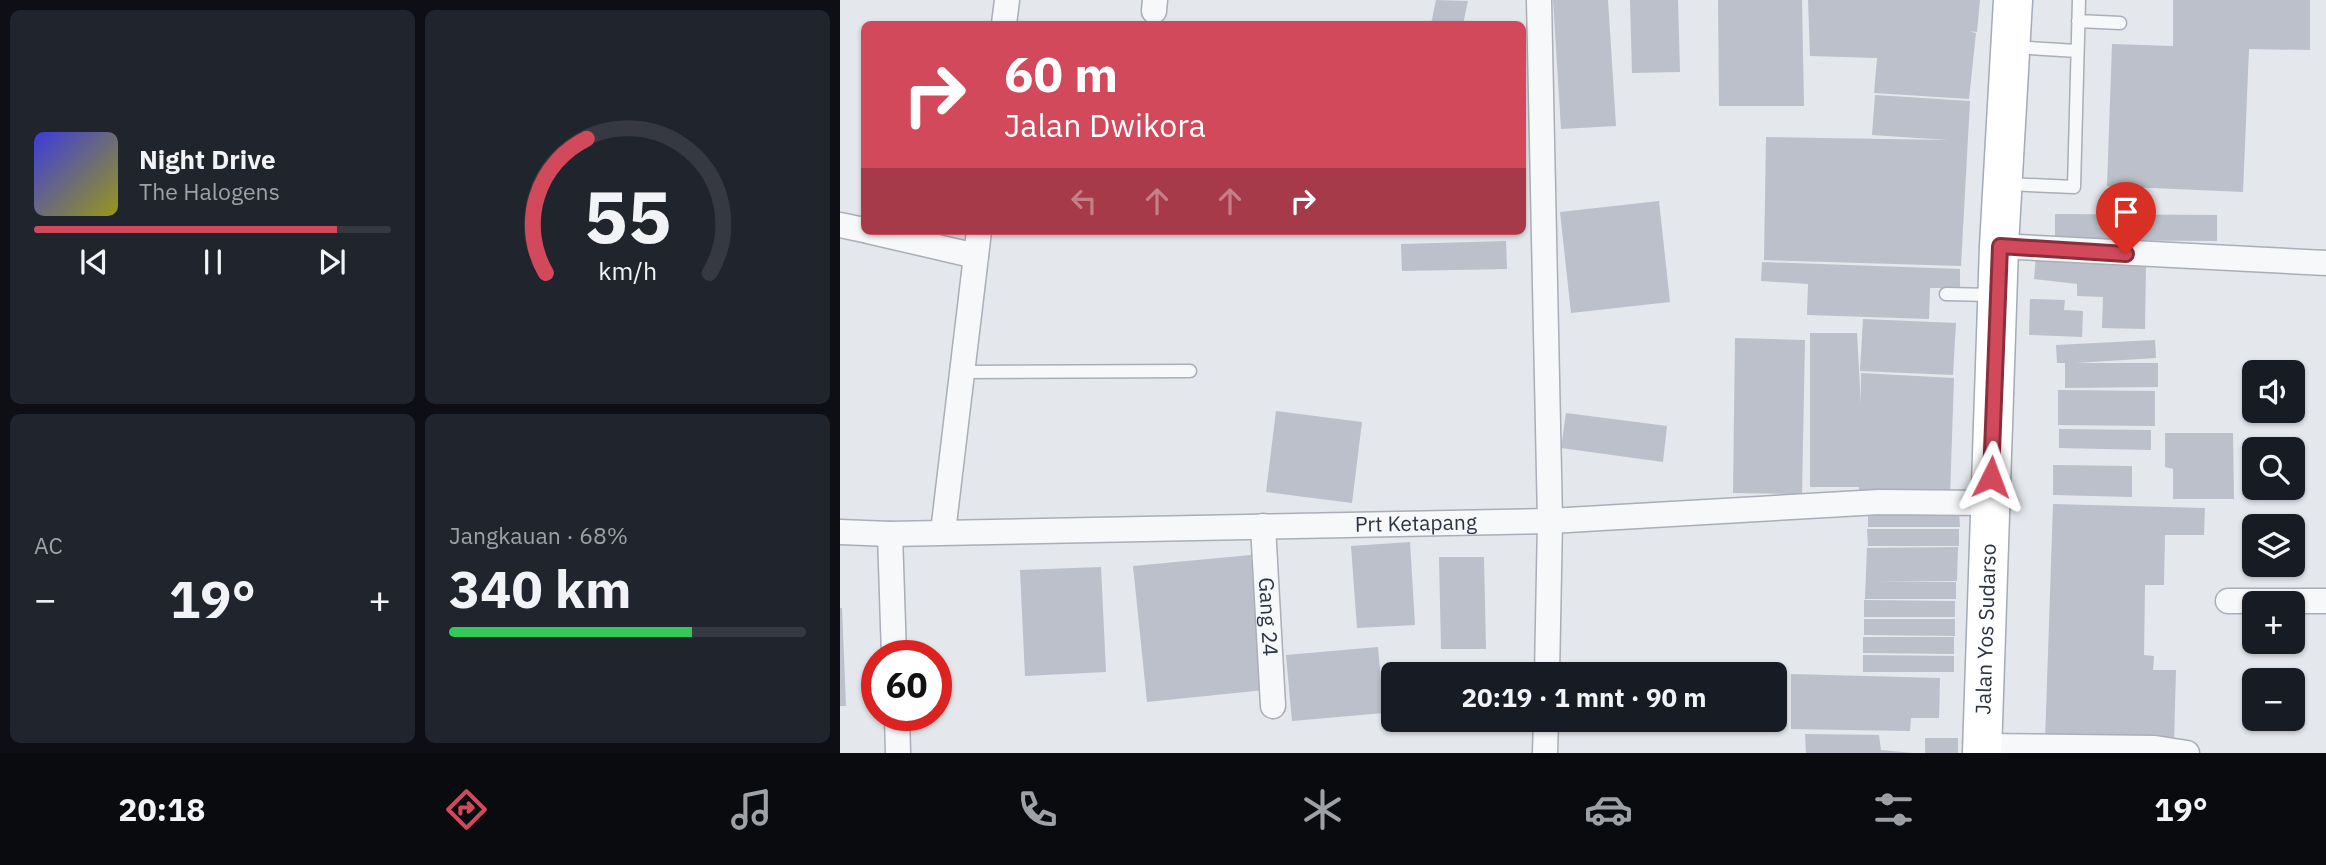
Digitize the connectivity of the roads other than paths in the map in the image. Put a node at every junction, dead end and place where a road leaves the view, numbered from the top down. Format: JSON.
{"nodes":[{"id":1,"x":1007,"y":0,"type":"edge"},
{"id":2,"x":1539,"y":0,"type":"edge"},
{"id":3,"x":2013,"y":0,"type":"edge"},
{"id":4,"x":2079,"y":0,"type":"edge"},
{"id":5,"x":1004,"y":21,"type":"edge"},
{"id":6,"x":2078,"y":21,"type":"junction"},
{"id":7,"x":2120,"y":23,"type":"dead end"},
{"id":8,"x":2010,"y":47,"type":"junction"},
{"id":9,"x":2077,"y":51,"type":"junction"},
{"id":10,"x":2003,"y":184,"type":"junction"},
{"id":11,"x":840,"y":225,"type":"edge"},
{"id":12,"x":861,"y":230,"type":"edge"},
{"id":13,"x":884,"y":235,"type":"edge"},
{"id":14,"x":979,"y":235,"type":"edge"},
{"id":15,"x":2000,"y":246,"type":"junction"},
{"id":16,"x":976,"y":256,"type":"junction"},
{"id":17,"x":2326,"y":263,"type":"edge"},
{"id":18,"x":1946,"y":294,"type":"dead end"},
{"id":19,"x":2000,"y":295,"type":"junction"},
{"id":20,"x":1190,"y":371,"type":"dead end"},
{"id":21,"x":962,"y":372,"type":"junction"},
{"id":22,"x":1990,"y":503,"type":"junction"},
{"id":23,"x":1550,"y":520,"type":"junction"},
{"id":24,"x":1263,"y":526,"type":"junction"},
{"id":25,"x":840,"y":532,"type":"edge"},
{"id":26,"x":943,"y":532,"type":"junction"},
{"id":27,"x":890,"y":534,"type":"junction"},
{"id":28,"x":2228,"y":601,"type":"dead end"},
{"id":29,"x":2326,"y":601,"type":"edge"},
{"id":30,"x":893,"y":640,"type":"edge"},
{"id":31,"x":1547,"y":662,"type":"edge"},
{"id":32,"x":1273,"y":706,"type":"dead end"},
{"id":33,"x":897,"y":731,"type":"edge"},
{"id":34,"x":1546,"y":732,"type":"edge"},
{"id":35,"x":1982,"y":750,"type":"edge"},
{"id":36,"x":898,"y":753,"type":"edge"},
{"id":37,"x":1545,"y":753,"type":"edge"},
{"id":38,"x":2187,"y":753,"type":"edge"}],
"edges":[{"from":1,"to":5,"type":"street"},
{"from":2,"to":23,"type":"street"},
{"from":3,"to":8,"type":"main road","name":"Jalan Yos Sudarso"},
{"from":4,"to":6,"type":"lane"},
{"from":6,"to":7,"type":"lane"},
{"from":6,"to":9,"type":"lane"},
{"from":8,"to":9,"type":"lane"},
{"from":8,"to":10,"type":"main road","name":"Jalan Yos Sudarso"},
{"from":9,"to":10,"type":"lane"},
{"from":10,"to":15,"type":"main road","name":"Jalan Yos Sudarso"},
{"from":11,"to":12,"type":"street"},
{"from":13,"to":16,"type":"street"},
{"from":14,"to":16,"type":"street"},
{"from":15,"to":17,"type":"street"},
{"from":15,"to":19,"type":"main road","name":"Jalan Yos Sudarso"},
{"from":16,"to":21,"type":"street"},
{"from":18,"to":19,"type":"lane"},
{"from":19,"to":22,"type":"main road","name":"Jalan Yos Sudarso"},
{"from":20,"to":21,"type":"lane"},
{"from":21,"to":26,"type":"street"},
{"from":22,"to":23,"type":"street","name":"Prt Ketapang"},
{"from":22,"to":35,"type":"main road","name":"Jalan Yos Sudarso"},
{"from":23,"to":24,"type":"street","name":"Prt Ketapang"},
{"from":23,"to":31,"type":"street"},
{"from":24,"to":26,"type":"street","name":"Prt Ketapang"},
{"from":24,"to":32,"type":"street","name":"Gang 24"},
{"from":25,"to":27,"type":"street","name":"Prt Ketapang"},
{"from":26,"to":27,"type":"street","name":"Prt Ketapang"},
{"from":27,"to":30,"type":"street"},
{"from":28,"to":29,"type":"street"},
{"from":33,"to":36,"type":"street"},
{"from":34,"to":37,"type":"street"},
{"from":35,"to":38,"type":"street"}]}
